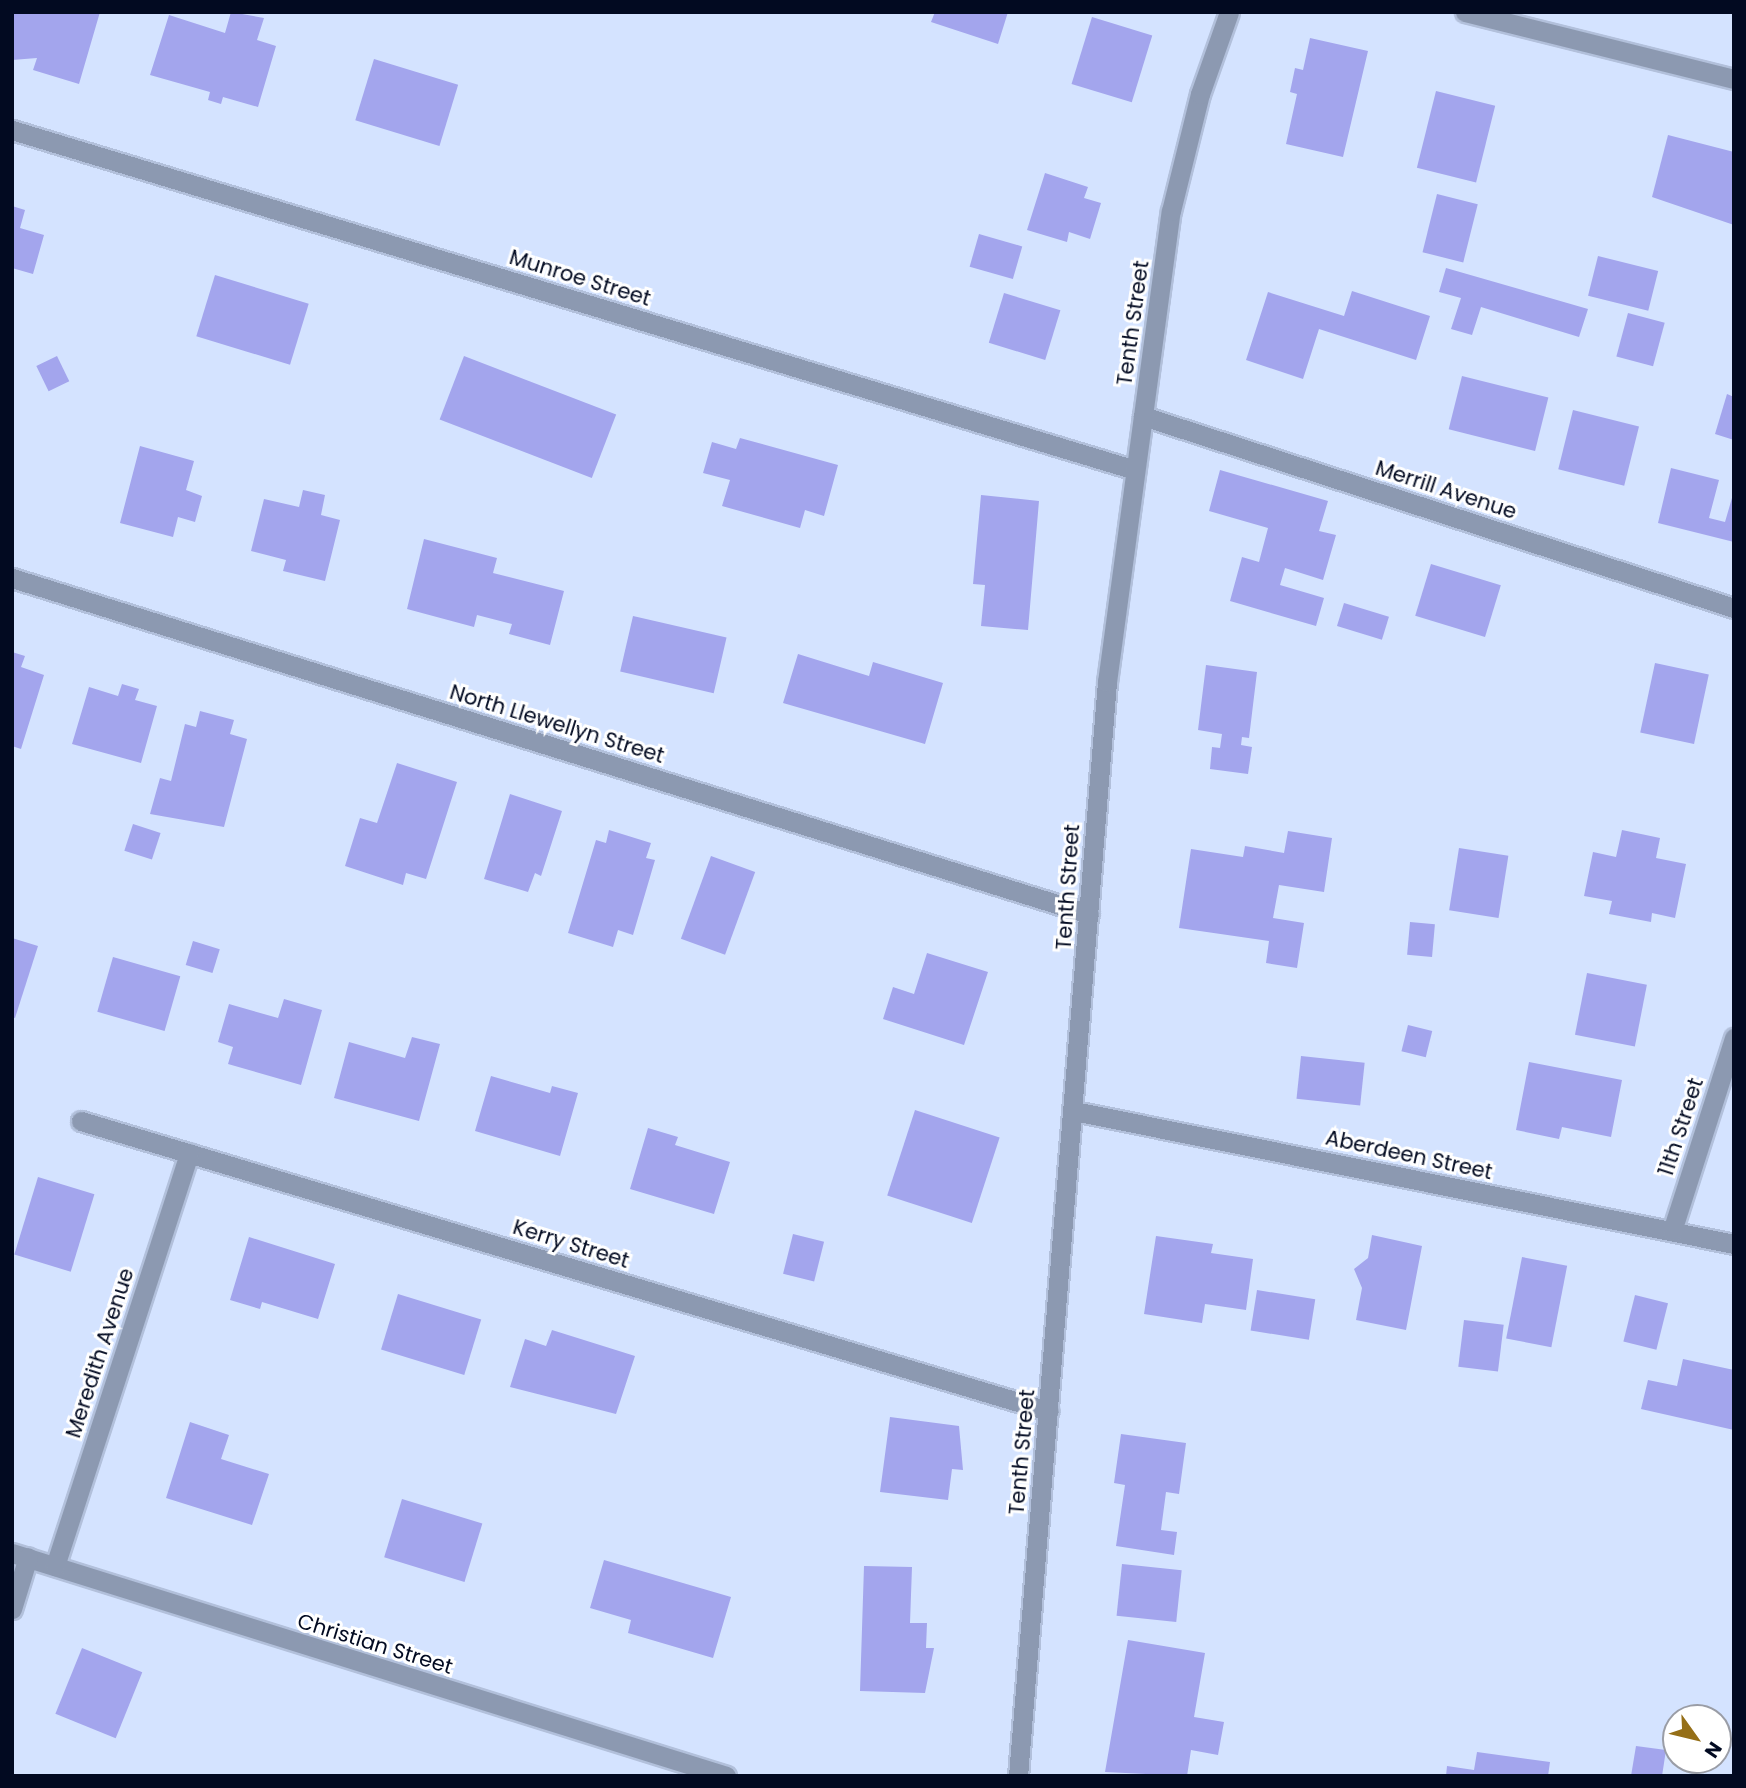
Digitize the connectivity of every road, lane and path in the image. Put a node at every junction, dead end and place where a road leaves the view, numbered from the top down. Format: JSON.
{"nodes":[{"id":1,"x":1229,"y":12,"type":"edge"},
{"id":2,"x":1465,"y":12,"type":"edge"},
{"id":3,"x":1734,"y":79,"type":"edge"},
{"id":4,"x":12,"y":130,"type":"edge"},
{"id":5,"x":1143,"y":416,"type":"junction"},
{"id":6,"x":1135,"y":470,"type":"junction"},
{"id":7,"x":12,"y":578,"type":"edge"},
{"id":8,"x":1734,"y":608,"type":"edge"},
{"id":9,"x":1089,"y":914,"type":"junction"},
{"id":10,"x":1734,"y":1038,"type":"edge"},
{"id":11,"x":1074,"y":1111,"type":"junction"},
{"id":12,"x":81,"y":1121,"type":"dead end"},
{"id":13,"x":189,"y":1153,"type":"junction"},
{"id":14,"x":1672,"y":1231,"type":"junction"},
{"id":15,"x":1734,"y":1244,"type":"edge"},
{"id":16,"x":1048,"y":1411,"type":"junction"},
{"id":17,"x":20,"y":1555,"type":"edge"},
{"id":18,"x":55,"y":1566,"type":"junction"},
{"id":19,"x":12,"y":1609,"type":"edge"},
{"id":20,"x":726,"y":1776,"type":"edge"},
{"id":21,"x":1018,"y":1776,"type":"edge"}],
"edges":[{"from":1,"to":5,"type":"street","name":"Tenth Street"},
{"from":2,"to":3,"type":"street"},
{"from":4,"to":6,"type":"street","name":"Munroe Street"},
{"from":5,"to":6,"type":"street","name":"Tenth Street"},
{"from":5,"to":8,"type":"street","name":"Merrill Avenue"},
{"from":6,"to":9,"type":"street","name":"Tenth Street"},
{"from":7,"to":9,"type":"street","name":"North Llewellyn Street"},
{"from":9,"to":11,"type":"street","name":"Tenth Street"},
{"from":10,"to":14,"type":"street","name":"11th Street"},
{"from":11,"to":14,"type":"street","name":"Aberdeen Street"},
{"from":11,"to":16,"type":"street","name":"Tenth Street"},
{"from":12,"to":13,"type":"street","name":"Kerry Street"},
{"from":13,"to":16,"type":"street","name":"Kerry Street"},
{"from":13,"to":18,"type":"street","name":"Meredith Avenue"},
{"from":14,"to":15,"type":"street","name":"Aberdeen Street"},
{"from":16,"to":21,"type":"street","name":"Tenth Street"},
{"from":17,"to":18,"type":"street","name":"Christian Street"},
{"from":17,"to":19,"type":"street"},
{"from":18,"to":20,"type":"street","name":"Christian Street"}]}
